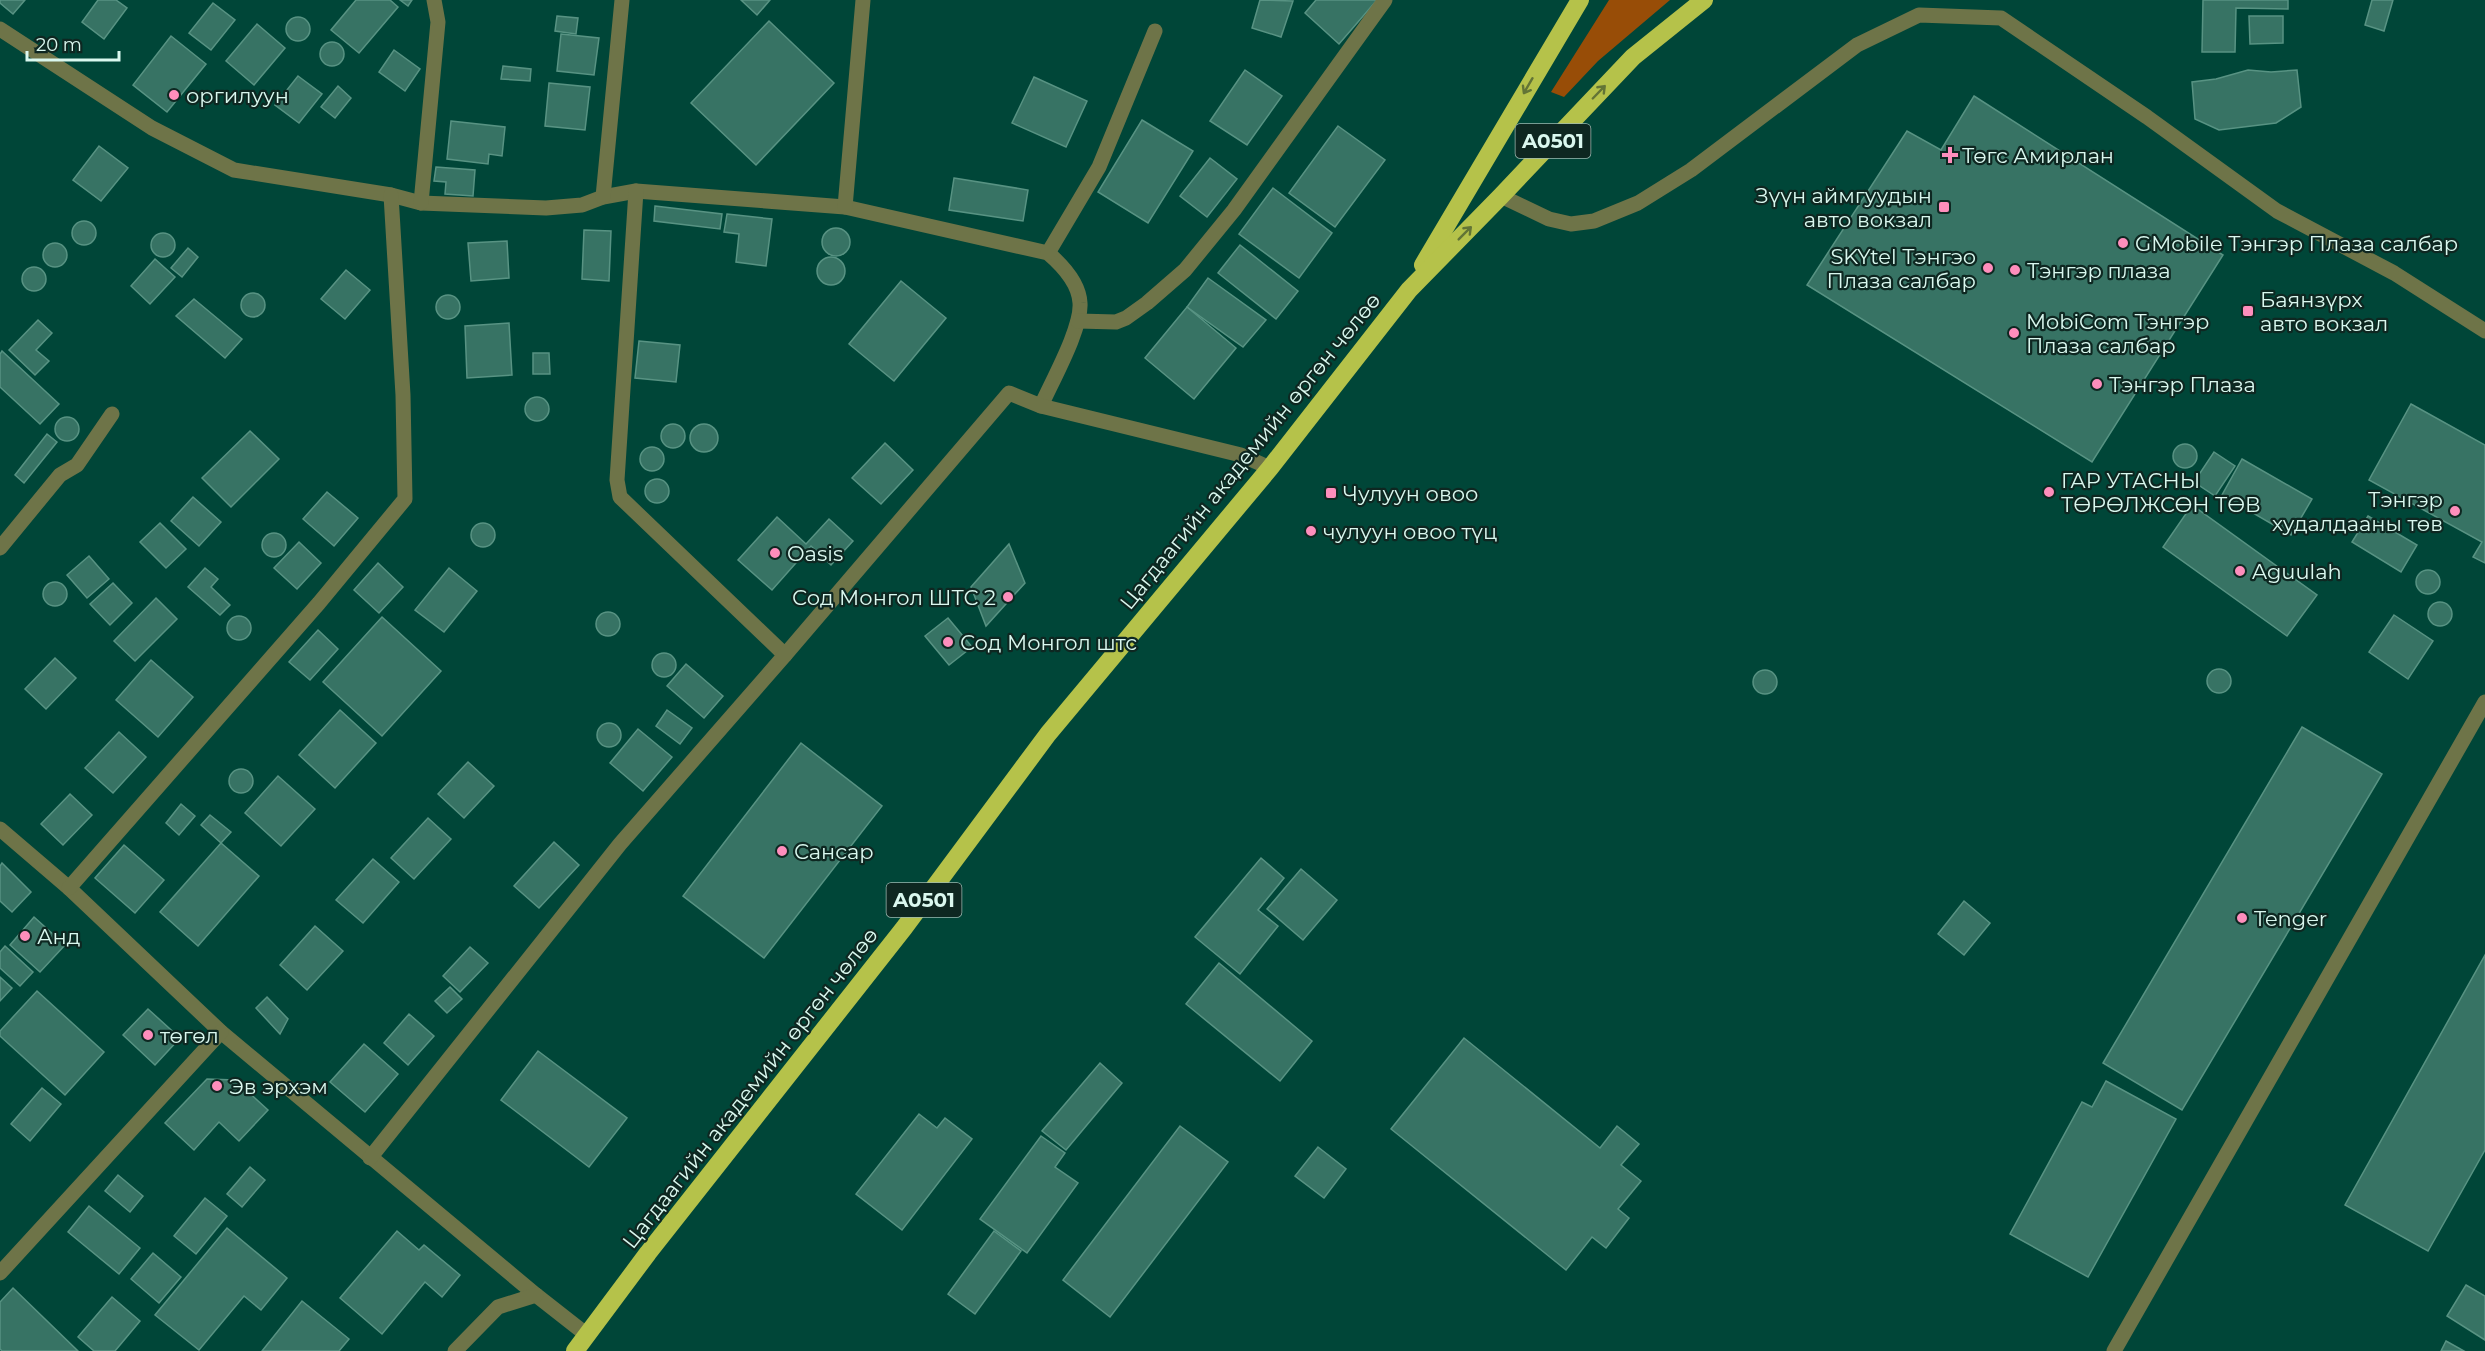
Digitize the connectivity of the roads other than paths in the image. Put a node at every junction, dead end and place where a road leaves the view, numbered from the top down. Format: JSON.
{"nodes":[{"id":1,"x":434,"y":0,"type":"edge"},
{"id":2,"x":622,"y":0,"type":"edge"},
{"id":3,"x":863,"y":0,"type":"edge"},
{"id":4,"x":1385,"y":0,"type":"edge"},
{"id":5,"x":1580,"y":0,"type":"edge"},
{"id":6,"x":1704,"y":0,"type":"edge"},
{"id":7,"x":0,"y":28,"type":"edge"},
{"id":8,"x":1155,"y":31,"type":"dead end"},
{"id":9,"x":636,"y":191,"type":"junction"},
{"id":10,"x":391,"y":195,"type":"junction"},
{"id":11,"x":1501,"y":196,"type":"junction"},
{"id":12,"x":603,"y":197,"type":"junction"},
{"id":13,"x":421,"y":203,"type":"junction"},
{"id":14,"x":845,"y":207,"type":"junction"},
{"id":15,"x":1048,"y":253,"type":"junction"},
{"id":16,"x":1409,"y":290,"type":"junction"},
{"id":17,"x":1078,"y":321,"type":"junction"},
{"id":18,"x":2485,"y":331,"type":"edge"},
{"id":19,"x":1041,"y":406,"type":"junction"},
{"id":20,"x":112,"y":414,"type":"dead end"},
{"id":21,"x":1270,"y":468,"type":"junction"},
{"id":22,"x":0,"y":548,"type":"edge"},
{"id":23,"x":785,"y":655,"type":"junction"},
{"id":24,"x":2485,"y":702,"type":"edge"},
{"id":25,"x":0,"y":829,"type":"edge"},
{"id":26,"x":69,"y":888,"type":"junction"},
{"id":27,"x":221,"y":1032,"type":"junction"},
{"id":28,"x":370,"y":1158,"type":"junction"},
{"id":29,"x":0,"y":1273,"type":"edge"},
{"id":30,"x":536,"y":1294,"type":"junction"},
{"id":31,"x":587,"y":1335,"type":"junction"},
{"id":32,"x":455,"y":1351,"type":"edge"},
{"id":33,"x":575,"y":1351,"type":"edge"},
{"id":34,"x":2114,"y":1351,"type":"edge"}],
"edges":[{"from":1,"to":13,"type":"street"},
{"from":2,"to":12,"type":"street"},
{"from":3,"to":14,"type":"street"},
{"from":4,"to":17,"type":"street"},
{"from":5,"to":16,"type":"highway","name":"Цагдаагийн академийн өргөн чөлөө","number":"A0501","one_way":true},
{"from":11,"to":6,"type":"highway","name":"Цагдаагийн академийн өргөн чөлөө","number":"A0501","one_way":true},
{"from":7,"to":10,"type":"street"},
{"from":8,"to":15,"type":"street"},
{"from":9,"to":12,"type":"street"},
{"from":9,"to":14,"type":"street"},
{"from":9,"to":23,"type":"street"},
{"from":10,"to":13,"type":"street"},
{"from":10,"to":26,"type":"street"},
{"from":16,"to":11,"type":"highway","name":"Цагдаагийн академийн өргөн чөлөө","number":"A0501","one_way":true},
{"from":11,"to":18,"type":"street"},
{"from":12,"to":13,"type":"street"},
{"from":14,"to":15,"type":"street"},
{"from":15,"to":17,"type":"street"},
{"from":16,"to":21,"type":"highway","name":"Цагдаагийн академийн өргөн чөлөө","number":"A0501"},
{"from":17,"to":19,"type":"street"},
{"from":19,"to":21,"type":"street"},
{"from":19,"to":23,"type":"street"},
{"from":20,"to":22,"type":"street"},
{"from":21,"to":31,"type":"highway","name":"Цагдаагийн академийн өргөн чөлөө","number":"A0501"},
{"from":23,"to":28,"type":"street"},
{"from":24,"to":34,"type":"street"},
{"from":25,"to":26,"type":"street"},
{"from":26,"to":27,"type":"street"},
{"from":27,"to":28,"type":"street"},
{"from":27,"to":29,"type":"street"},
{"from":28,"to":30,"type":"street"},
{"from":30,"to":31,"type":"street"},
{"from":30,"to":32,"type":"street"},
{"from":31,"to":33,"type":"highway","name":"Цагдаагийн академийн өргөн чөлөө","number":"A0501"}]}
